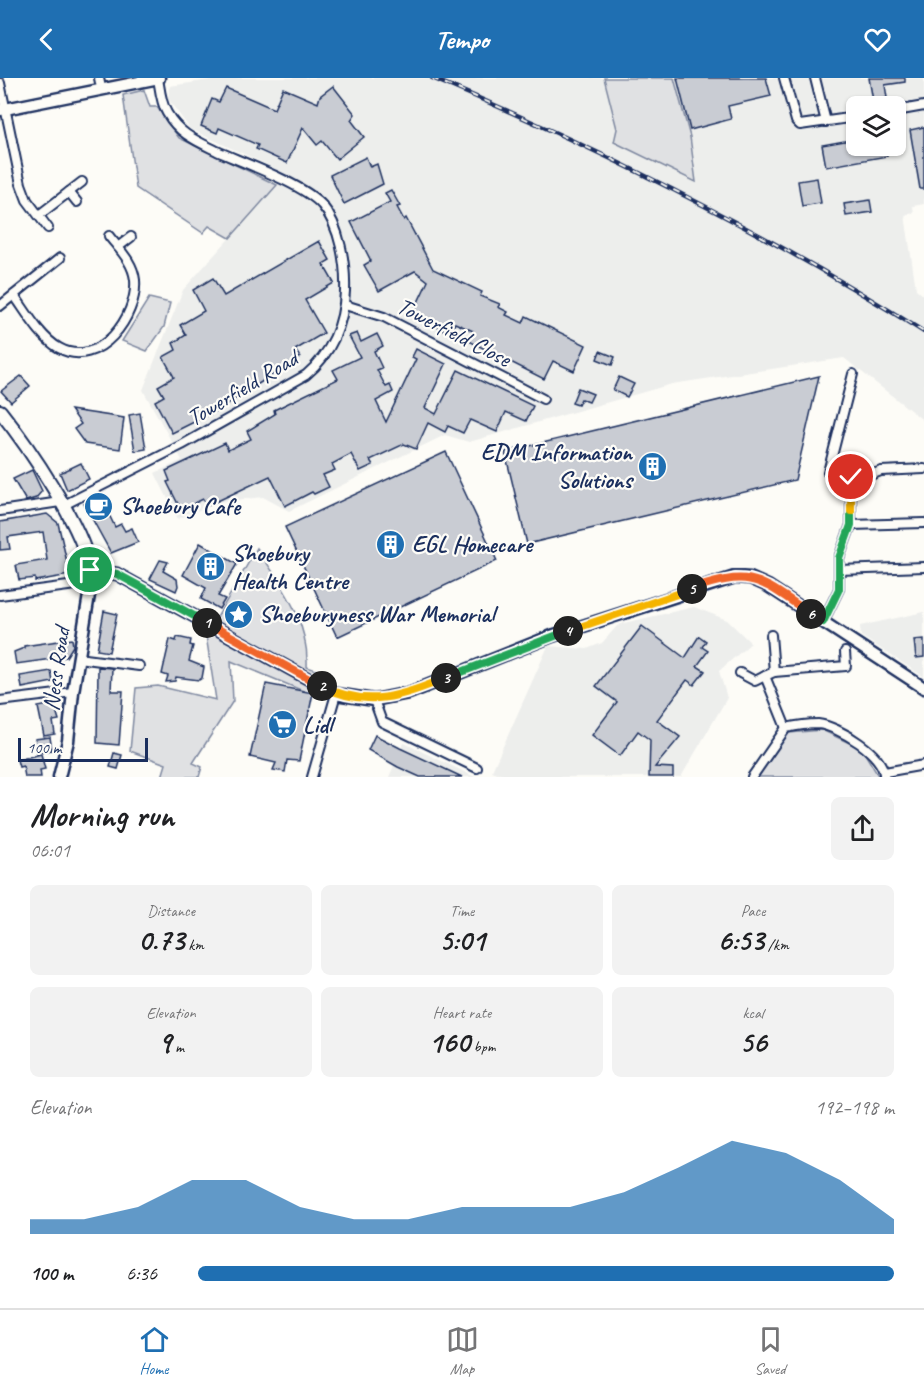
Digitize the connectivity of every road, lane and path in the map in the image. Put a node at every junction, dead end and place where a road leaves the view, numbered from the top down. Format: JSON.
{"nodes":[{"id":1,"x":159,"y":78,"type":"edge"},
{"id":2,"x":784,"y":78,"type":"edge"},
{"id":3,"x":815,"y":78,"type":"edge"},
{"id":4,"x":0,"y":83,"type":"edge"},
{"id":5,"x":100,"y":83,"type":"edge"},
{"id":6,"x":924,"y":106,"type":"edge"},
{"id":7,"x":3,"y":109,"type":"edge"},
{"id":8,"x":906,"y":109,"type":"edge"},
{"id":9,"x":846,"y":119,"type":"edge"},
{"id":10,"x":826,"y":122,"type":"junction"},
{"id":11,"x":82,"y":182,"type":"dead end"},
{"id":12,"x":69,"y":192,"type":"junction"},
{"id":13,"x":77,"y":202,"type":"dead end"},
{"id":14,"x":39,"y":216,"type":"junction"},
{"id":15,"x":48,"y":228,"type":"dead end"},
{"id":16,"x":109,"y":236,"type":"dead end"},
{"id":17,"x":131,"y":237,"type":"dead end"},
{"id":18,"x":118,"y":247,"type":"junction"},
{"id":19,"x":60,"y":258,"type":"dead end"},
{"id":20,"x":14,"y":295,"type":"junction"},
{"id":21,"x":345,"y":305,"type":"junction"},
{"id":22,"x":0,"y":306,"type":"edge"},
{"id":23,"x":853,"y":374,"type":"dead end"},
{"id":24,"x":543,"y":399,"type":"dead end"},
{"id":25,"x":0,"y":411,"type":"edge"},
{"id":26,"x":5,"y":426,"type":"edge"},
{"id":27,"x":924,"y":470,"type":"edge"},
{"id":28,"x":851,"y":477,"type":"junction"},
{"id":29,"x":61,"y":504,"type":"junction"},
{"id":30,"x":0,"y":511,"type":"edge"},
{"id":31,"x":924,"y":523,"type":"edge"},
{"id":32,"x":851,"y":525,"type":"junction"},
{"id":33,"x":924,"y":567,"type":"edge"},
{"id":34,"x":838,"y":570,"type":"junction"},
{"id":35,"x":90,"y":576,"type":"junction"},
{"id":36,"x":0,"y":595,"type":"edge"},
{"id":37,"x":823,"y":622,"type":"junction"},
{"id":38,"x":771,"y":635,"type":"dead end"},
{"id":39,"x":845,"y":652,"type":"dead end"},
{"id":40,"x":78,"y":658,"type":"junction"},
{"id":41,"x":139,"y":666,"type":"dead end"},
{"id":42,"x":774,"y":672,"type":"junction"},
{"id":43,"x":740,"y":673,"type":"dead end"},
{"id":44,"x":765,"y":676,"type":"junction"},
{"id":45,"x":924,"y":688,"type":"edge"},
{"id":46,"x":73,"y":692,"type":"junction"},
{"id":47,"x":336,"y":694,"type":"junction"},
{"id":48,"x":374,"y":700,"type":"junction"},
{"id":49,"x":0,"y":701,"type":"edge"},
{"id":50,"x":786,"y":728,"type":"junction"},
{"id":51,"x":924,"y":765,"type":"edge"},
{"id":52,"x":477,"y":768,"type":"dead end"},
{"id":53,"x":753,"y":774,"type":"edge"},
{"id":54,"x":884,"y":775,"type":"edge"},
{"id":55,"x":59,"y":777,"type":"edge"},
{"id":56,"x":312,"y":777,"type":"edge"},
{"id":57,"x":764,"y":777,"type":"edge"}],
"edges":[{"from":1,"to":5,"type":"street"},
{"from":1,"to":21,"type":"street","name":"Towerfield Road"},
{"from":2,"to":10,"type":"street"},
{"from":3,"to":10,"type":"street"},
{"from":4,"to":7,"type":"street"},
{"from":5,"to":7,"type":"street"},
{"from":6,"to":8,"type":"street"},
{"from":7,"to":14,"type":"street"},
{"from":9,"to":10,"type":"street"},
{"from":11,"to":12,"type":"street"},
{"from":12,"to":13,"type":"street"},
{"from":12,"to":14,"type":"street"},
{"from":14,"to":15,"type":"street"},
{"from":16,"to":18,"type":"street"},
{"from":17,"to":18,"type":"street"},
{"from":18,"to":20,"type":"street"},
{"from":19,"to":20,"type":"street"},
{"from":20,"to":22,"type":"street"},
{"from":21,"to":24,"type":"street","name":"Towerfield Close"},
{"from":21,"to":29,"type":"street","name":"Towerfield Road"},
{"from":23,"to":28,"type":"street"},
{"from":25,"to":26,"type":"main road","name":"Ness Road"},
{"from":26,"to":29,"type":"main road","name":"Ness Road"},
{"from":27,"to":28,"type":"street"},
{"from":28,"to":32,"type":"street"},
{"from":29,"to":30,"type":"street","name":"Towerfield Road"},
{"from":29,"to":35,"type":"main road","name":"Ness Road"},
{"from":31,"to":32,"type":"street"},
{"from":32,"to":34,"type":"street"},
{"from":33,"to":34,"type":"street"},
{"from":34,"to":37,"type":"street"},
{"from":35,"to":36,"type":"street"},
{"from":35,"to":40,"type":"street","name":"Ness Road"},
{"from":35,"to":47,"type":"street"},
{"from":37,"to":45,"type":"street"},
{"from":37,"to":48,"type":"street"},
{"from":38,"to":42,"type":"street"},
{"from":39,"to":42,"type":"street"},
{"from":40,"to":41,"type":"street"},
{"from":40,"to":46,"type":"street","name":"Ness Road"},
{"from":42,"to":44,"type":"street"},
{"from":43,"to":44,"type":"street"},
{"from":44,"to":50,"type":"street"},
{"from":46,"to":49,"type":"street"},
{"from":46,"to":55,"type":"street","name":"Ness Road"},
{"from":47,"to":48,"type":"street"},
{"from":47,"to":56,"type":"street"},
{"from":48,"to":52,"type":"street"},
{"from":50,"to":53,"type":"street"},
{"from":50,"to":54,"type":"street"},
{"from":51,"to":54,"type":"street"},
{"from":53,"to":57,"type":"street"}]}
